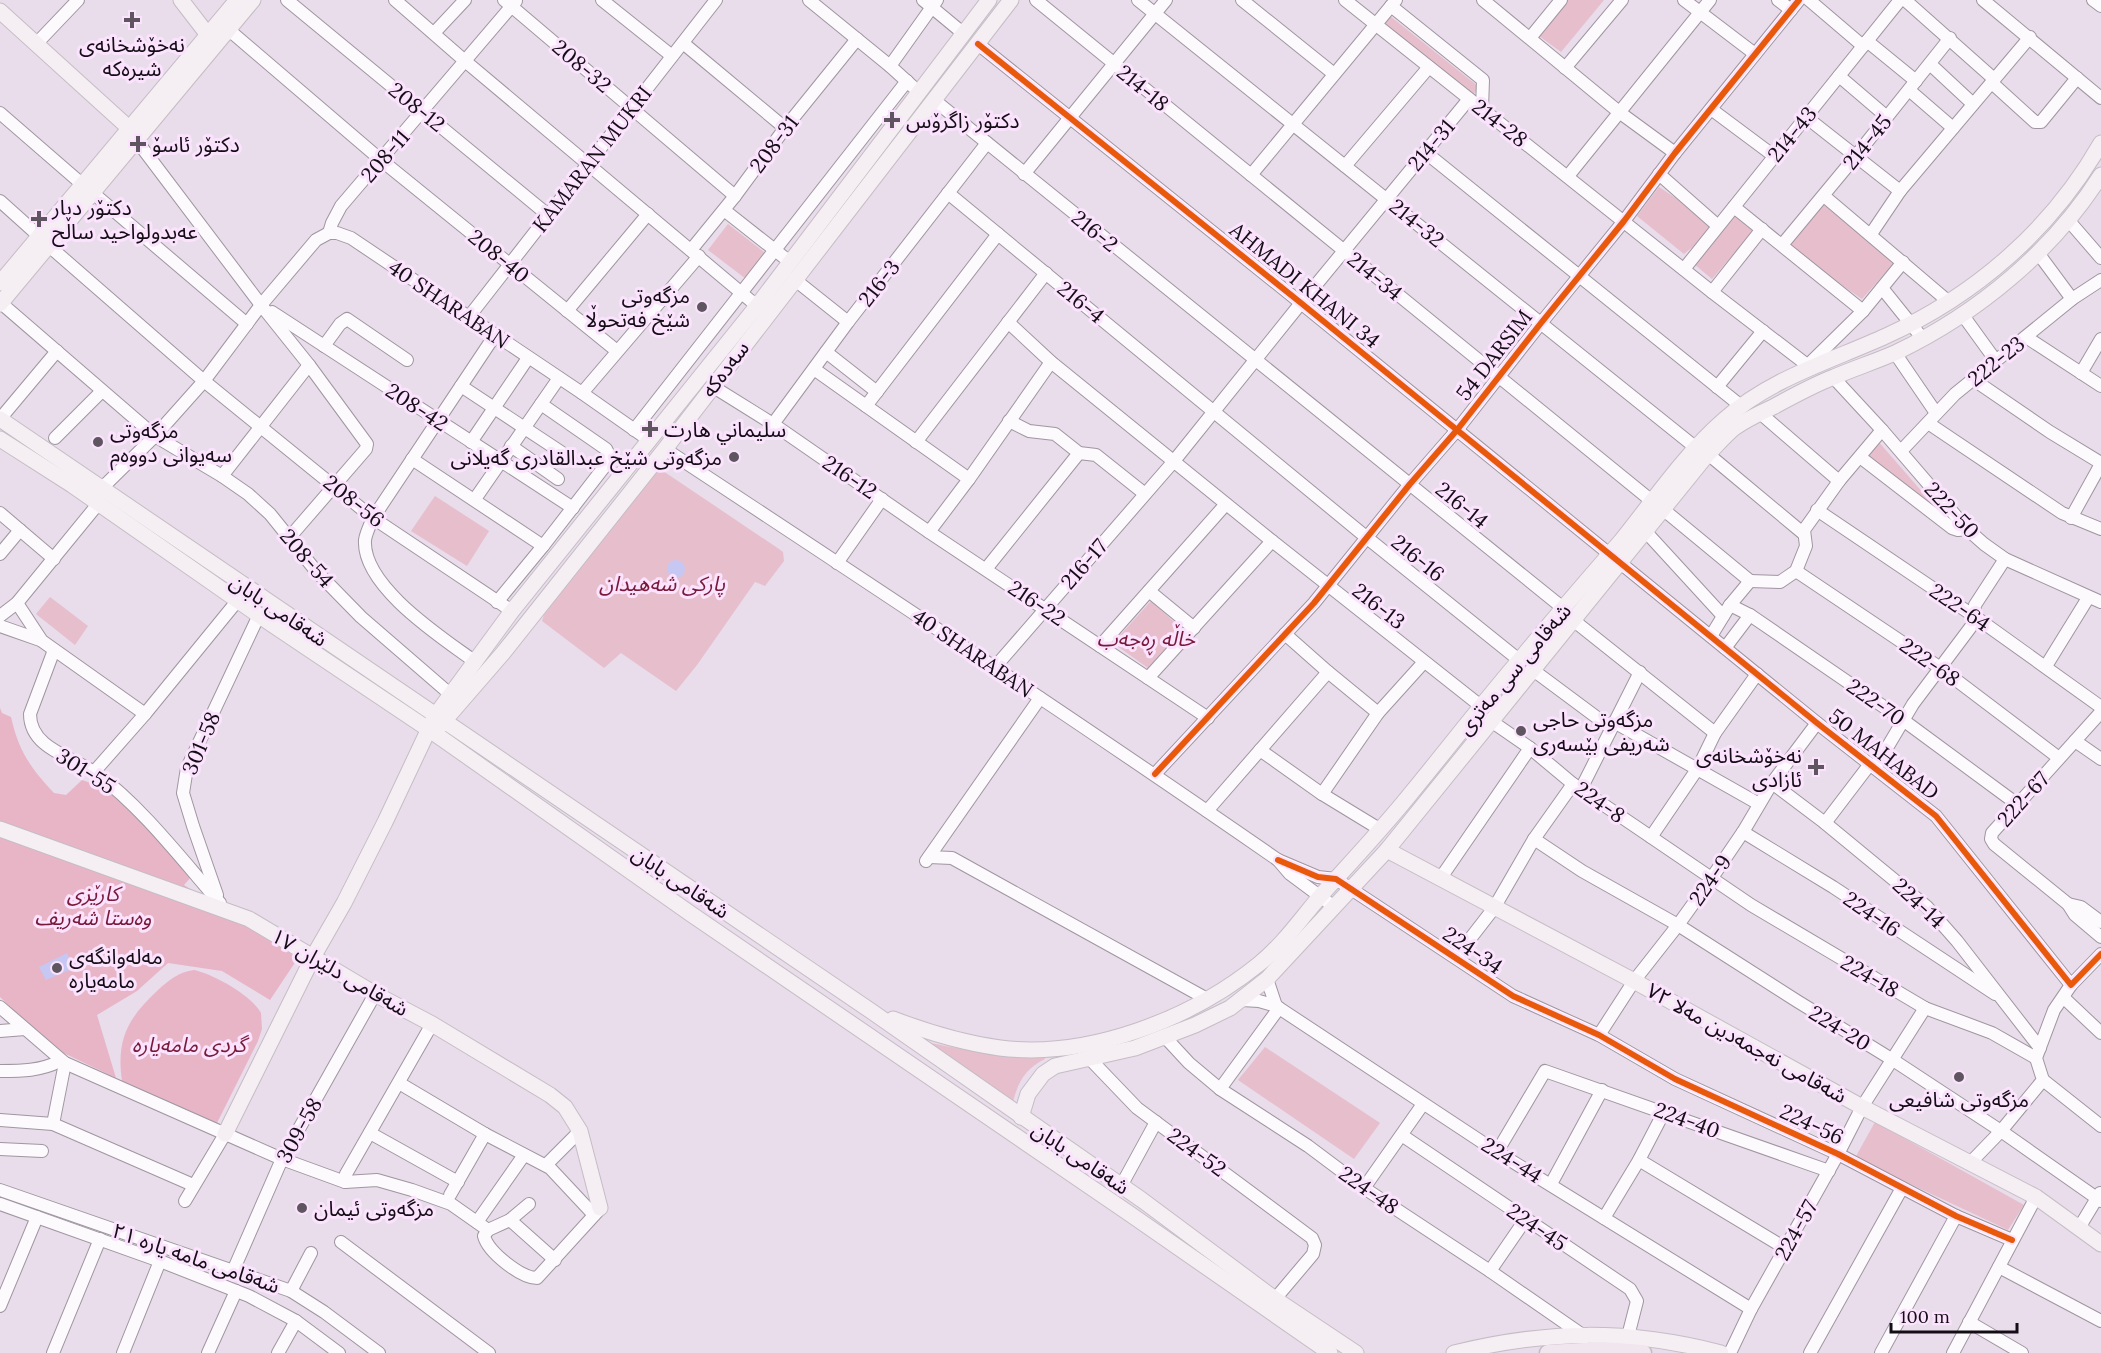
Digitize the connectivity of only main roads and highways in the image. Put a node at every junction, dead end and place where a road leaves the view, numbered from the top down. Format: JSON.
{"nodes":[{"id":1,"x":181,"y":0,"type":"edge"},
{"id":2,"x":237,"y":0,"type":"edge"},
{"id":3,"x":253,"y":0,"type":"edge"},
{"id":4,"x":989,"y":0,"type":"edge"},
{"id":5,"x":1011,"y":0,"type":"edge"},
{"id":6,"x":2,"y":16,"type":"edge"},
{"id":7,"x":208,"y":35,"type":"junction"},
{"id":8,"x":133,"y":135,"type":"junction"},
{"id":9,"x":2101,"y":143,"type":"edge"},
{"id":10,"x":2101,"y":175,"type":"edge"},
{"id":11,"x":845,"y":201,"type":"junction"},
{"id":12,"x":832,"y":219,"type":"junction"},
{"id":13,"x":44,"y":241,"type":"junction"},
{"id":14,"x":0,"y":283,"type":"edge"},
{"id":15,"x":1,"y":303,"type":"edge"},
{"id":16,"x":1777,"y":384,"type":"junction"},
{"id":17,"x":1785,"y":400,"type":"junction"},
{"id":18,"x":0,"y":419,"type":"edge"},
{"id":19,"x":0,"y":439,"type":"edge"},
{"id":20,"x":1702,"y":451,"type":"junction"},
{"id":21,"x":100,"y":496,"type":"junction"},
{"id":22,"x":1659,"y":506,"type":"junction"},
{"id":23,"x":560,"y":550,"type":"junction"},
{"id":24,"x":1615,"y":558,"type":"junction"},
{"id":25,"x":575,"y":562,"type":"junction"},
{"id":26,"x":1568,"y":614,"type":"junction"},
{"id":27,"x":434,"y":727,"type":"junction"},
{"id":28,"x":0,"y":829,"type":"edge"},
{"id":29,"x":1387,"y":850,"type":"junction"},
{"id":30,"x":703,"y":897,"type":"junction"},
{"id":31,"x":690,"y":914,"type":"junction"},
{"id":32,"x":734,"y":918,"type":"junction"},
{"id":33,"x":723,"y":936,"type":"junction"},
{"id":34,"x":313,"y":957,"type":"junction"},
{"id":35,"x":871,"y":1011,"type":"junction"},
{"id":36,"x":1133,"y":1032,"type":"junction"},
{"id":37,"x":1135,"y":1048,"type":"junction"},
{"id":38,"x":1021,"y":1117,"type":"junction"},
{"id":39,"x":225,"y":1134,"type":"road end"},
{"id":40,"x":1121,"y":1186,"type":"junction"},
{"id":41,"x":1142,"y":1200,"type":"junction"},
{"id":42,"x":1110,"y":1201,"type":"junction"},
{"id":43,"x":597,"y":1212,"type":"road end"},
{"id":44,"x":1130,"y":1214,"type":"junction"},
{"id":45,"x":2101,"y":1244,"type":"edge"},
{"id":46,"x":1329,"y":1353,"type":"edge"},
{"id":47,"x":1355,"y":1353,"type":"edge"},
{"id":48,"x":1454,"y":1353,"type":"edge"},
{"id":49,"x":1548,"y":1353,"type":"edge"},
{"id":50,"x":1643,"y":1353,"type":"edge"},
{"id":51,"x":1721,"y":1353,"type":"edge"}],
"edges":[{"from":1,"to":7,"type":"main road"},
{"from":2,"to":7,"type":"main road"},
{"from":3,"to":8,"type":"main road"},
{"from":4,"to":11,"type":"main road","name":"سەدەکە"},
{"from":5,"to":11,"type":"main road","name":"سەدەکە"},
{"from":6,"to":8,"type":"main road"},
{"from":7,"to":8,"type":"main road"},
{"from":8,"to":13,"type":"main road"},
{"from":9,"to":16,"type":"main road","name":"شەقامی سی مەتری"},
{"from":10,"to":17,"type":"main road","name":"شەقامی سی مەتری"},
{"from":11,"to":12,"type":"main road","name":"سەدەکە"},
{"from":12,"to":23,"type":"main road","name":"سەدەکە"},
{"from":12,"to":25,"type":"main road","name":"سەدەکە"},
{"from":13,"to":14,"type":"main road"},
{"from":13,"to":15,"type":"main road"},
{"from":16,"to":17,"type":"main road"},
{"from":16,"to":20,"type":"main road","name":"شەقامی سی مەتری"},
{"from":17,"to":20,"type":"main road","name":"شەقامی سی مەتری"},
{"from":18,"to":21,"type":"main road","name":"شەقامی بابان"},
{"from":19,"to":21,"type":"main road"},
{"from":20,"to":22,"type":"main road","name":"شەقامی سی مەتری"},
{"from":21,"to":27,"type":"main road","name":"شەقامی بابان"},
{"from":21,"to":27,"type":"main road"},
{"from":22,"to":24,"type":"main road","name":"شەقامی سی مەتری"},
{"from":22,"to":24,"type":"main road","name":"شەقامی سی مەتری"},
{"from":23,"to":25,"type":"main road"},
{"from":23,"to":27,"type":"main road","name":"سەدەکە"},
{"from":24,"to":26,"type":"main road","name":"شەقامی سی مەتری"},
{"from":25,"to":27,"type":"main road","name":"سەدەکە"},
{"from":26,"to":29,"type":"main road","name":"شەقامی سی مەتری"},
{"from":26,"to":36,"type":"main road","name":"شەقامی سی مەتری"},
{"from":27,"to":30,"type":"main road","name":"شەقامی بابان"},
{"from":27,"to":31,"type":"main road"},
{"from":27,"to":34,"type":"main road"},
{"from":28,"to":34,"type":"main road","name":"شەقامی دلێران ١٧"},
{"from":29,"to":37,"type":"main road","name":"شەقامی سی مەتری"},
{"from":29,"to":45,"type":"main road","name":"شەقامی نەجمەدین مەلا ٧٢"},
{"from":30,"to":31,"type":"main road"},
{"from":30,"to":32,"type":"main road","name":"شەقامی بابان"},
{"from":31,"to":33,"type":"main road"},
{"from":32,"to":33,"type":"main road"},
{"from":32,"to":35,"type":"main road","name":"شەقامی بابان"},
{"from":33,"to":42,"type":"main road"},
{"from":34,"to":39,"type":"main road"},
{"from":34,"to":43,"type":"main road","name":"شەقامی دلێران ١٧"},
{"from":35,"to":36,"type":"main road","name":"شەقامی سی مەتری"},
{"from":35,"to":38,"type":"main road","name":"شەقامی بابان"},
{"from":36,"to":37,"type":"main road"},
{"from":37,"to":38,"type":"main road","name":"شەقامی سی مەتری"},
{"from":38,"to":40,"type":"main road","name":"شەقامی بابان"},
{"from":40,"to":41,"type":"main road","name":"شەقامی بابان"},
{"from":40,"to":42,"type":"main road"},
{"from":41,"to":44,"type":"main road"},
{"from":41,"to":47,"type":"main road","name":"شەقامی بابان"},
{"from":42,"to":44,"type":"main road"},
{"from":44,"to":46,"type":"main road"},
{"from":48,"to":51,"type":"main road"},
{"from":49,"to":50,"type":"highway"}]}
